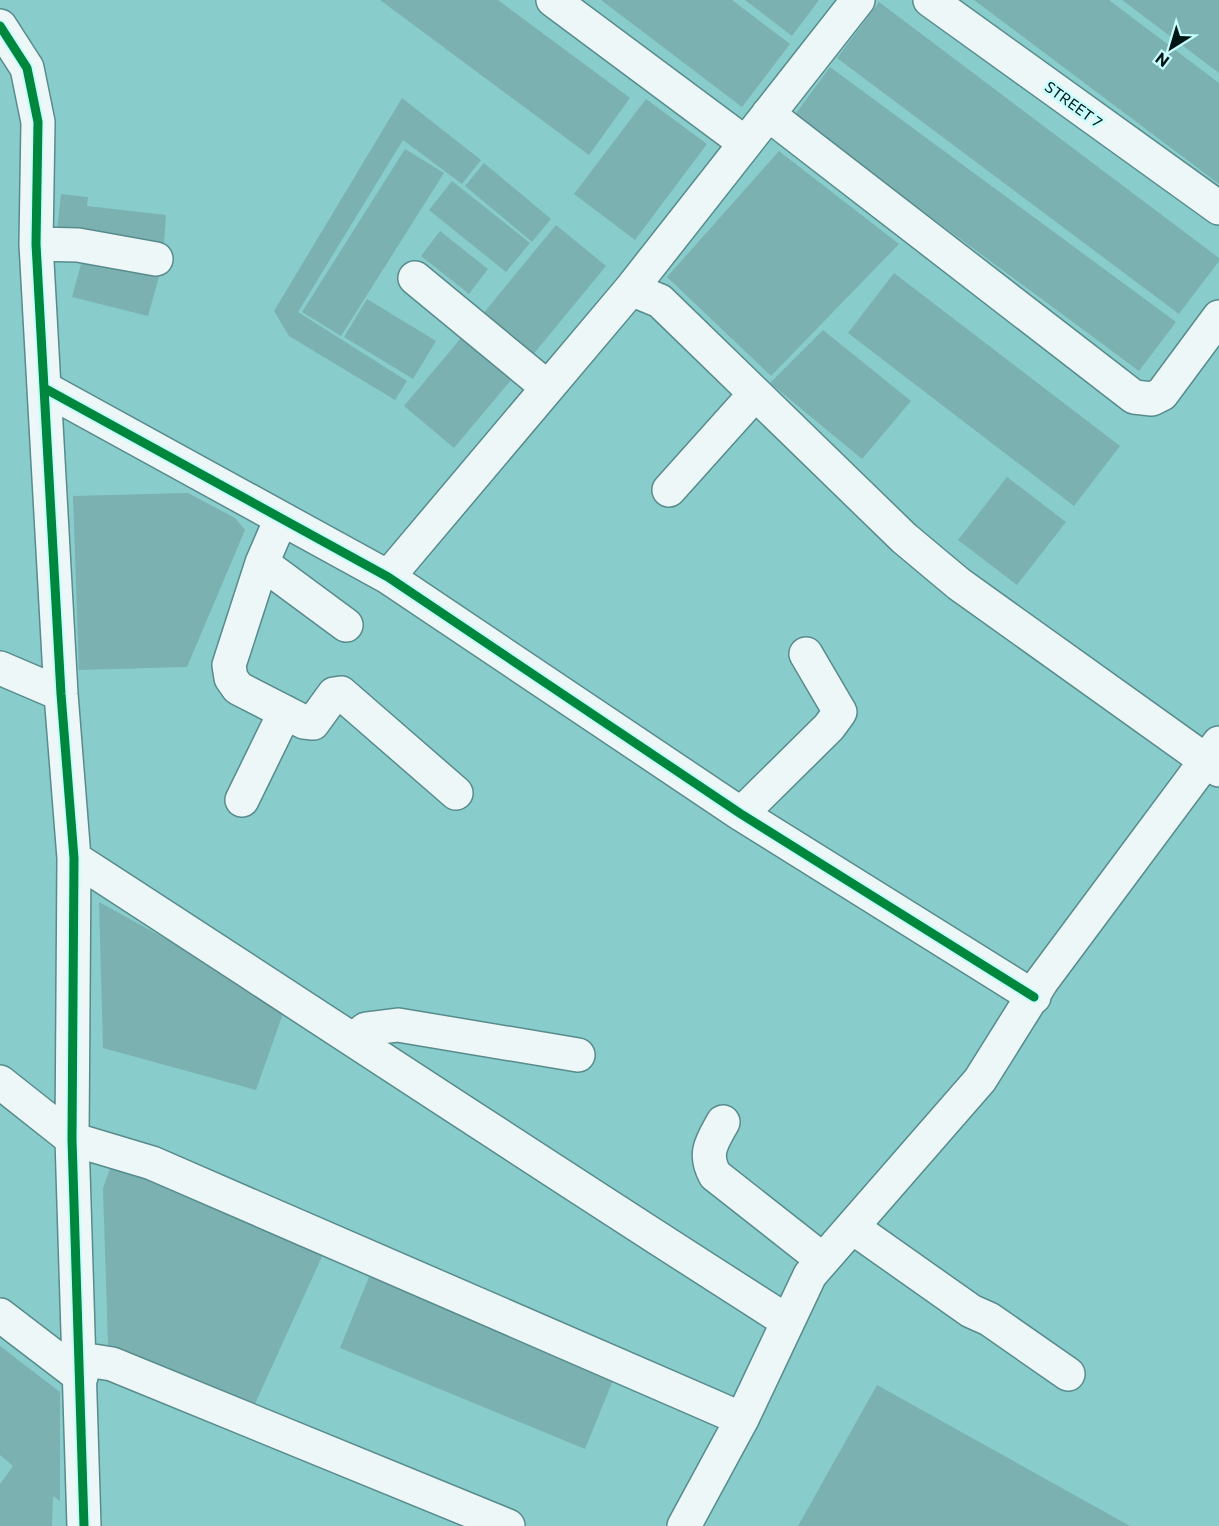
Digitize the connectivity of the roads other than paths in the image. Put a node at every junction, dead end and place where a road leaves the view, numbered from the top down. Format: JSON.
{"nodes":[{"id":1,"x":553,"y":0,"type":"edge"},
{"id":2,"x":858,"y":0,"type":"edge"},
{"id":3,"x":930,"y":0,"type":"edge"},
{"id":4,"x":0,"y":26,"type":"edge"},
{"id":5,"x":768,"y":114,"type":"junction"},
{"id":6,"x":745,"y":143,"type":"junction"},
{"id":7,"x":1219,"y":208,"type":"edge"},
{"id":8,"x":36,"y":244,"type":"junction"},
{"id":9,"x":156,"y":259,"type":"dead end"},
{"id":10,"x":415,"y":278,"type":"dead end"},
{"id":11,"x":631,"y":289,"type":"junction"},
{"id":12,"x":1219,"y":317,"type":"edge"},
{"id":13,"x":547,"y":387,"type":"junction"},
{"id":14,"x":44,"y":388,"type":"junction"},
{"id":15,"x":755,"y":394,"type":"junction"},
{"id":16,"x":669,"y":490,"type":"dead end"},
{"id":17,"x":281,"y":519,"type":"junction"},
{"id":18,"x":262,"y":563,"type":"junction"},
{"id":19,"x":388,"y":577,"type":"junction"},
{"id":20,"x":346,"y":625,"type":"dead end"},
{"id":21,"x":806,"y":654,"type":"dead end"},
{"id":22,"x":0,"y":668,"type":"edge"},
{"id":23,"x":61,"y":694,"type":"junction"},
{"id":24,"x":285,"y":712,"type":"junction"},
{"id":25,"x":1215,"y":757,"type":"edge"},
{"id":26,"x":456,"y":793,"type":"dead end"},
{"id":27,"x":242,"y":800,"type":"dead end"},
{"id":28,"x":741,"y":814,"type":"junction"},
{"id":29,"x":74,"y":858,"type":"junction"},
{"id":30,"x":1034,"y":997,"type":"junction"},
{"id":31,"x":354,"y":1040,"type":"junction"},
{"id":32,"x":578,"y":1055,"type":"dead end"},
{"id":33,"x":0,"y":1082,"type":"edge"},
{"id":34,"x":723,"y":1122,"type":"dead end"},
{"id":35,"x":72,"y":1139,"type":"junction"},
{"id":36,"x":852,"y":1227,"type":"junction"},
{"id":37,"x":824,"y":1260,"type":"junction"},
{"id":38,"x":0,"y":1315,"type":"edge"},
{"id":39,"x":787,"y":1321,"type":"junction"},
{"id":40,"x":81,"y":1368,"type":"junction"},
{"id":41,"x":1068,"y":1374,"type":"dead end"},
{"id":42,"x":742,"y":1419,"type":"junction"},
{"id":43,"x":84,"y":1526,"type":"edge"},
{"id":44,"x":508,"y":1526,"type":"edge"},
{"id":45,"x":684,"y":1526,"type":"edge"}],
"edges":[{"from":1,"to":6,"type":"street"},
{"from":2,"to":5,"type":"street"},
{"from":3,"to":7,"type":"street","name":"STREET 7"},
{"from":4,"to":8,"type":"street"},
{"from":5,"to":6,"type":"street"},
{"from":5,"to":12,"type":"street"},
{"from":6,"to":11,"type":"street"},
{"from":8,"to":9,"type":"street"},
{"from":8,"to":14,"type":"street"},
{"from":10,"to":13,"type":"street"},
{"from":11,"to":13,"type":"street"},
{"from":11,"to":15,"type":"street"},
{"from":13,"to":19,"type":"street"},
{"from":14,"to":17,"type":"street"},
{"from":14,"to":23,"type":"street"},
{"from":15,"to":16,"type":"street"},
{"from":15,"to":25,"type":"street"},
{"from":17,"to":18,"type":"street"},
{"from":17,"to":19,"type":"street"},
{"from":18,"to":20,"type":"street"},
{"from":18,"to":24,"type":"street"},
{"from":19,"to":28,"type":"street"},
{"from":21,"to":28,"type":"street"},
{"from":22,"to":23,"type":"street"},
{"from":23,"to":29,"type":"street"},
{"from":24,"to":26,"type":"street"},
{"from":24,"to":27,"type":"street"},
{"from":25,"to":30,"type":"street"},
{"from":28,"to":30,"type":"street"},
{"from":29,"to":31,"type":"street"},
{"from":29,"to":35,"type":"street"},
{"from":30,"to":36,"type":"street"},
{"from":31,"to":32,"type":"street"},
{"from":31,"to":39,"type":"street"},
{"from":33,"to":35,"type":"street"},
{"from":34,"to":37,"type":"street"},
{"from":35,"to":40,"type":"street"},
{"from":35,"to":42,"type":"street"},
{"from":36,"to":37,"type":"street"},
{"from":36,"to":41,"type":"street"},
{"from":37,"to":39,"type":"street"},
{"from":38,"to":40,"type":"street"},
{"from":39,"to":42,"type":"street"},
{"from":40,"to":43,"type":"street"},
{"from":40,"to":44,"type":"street"},
{"from":42,"to":45,"type":"street"}]}
